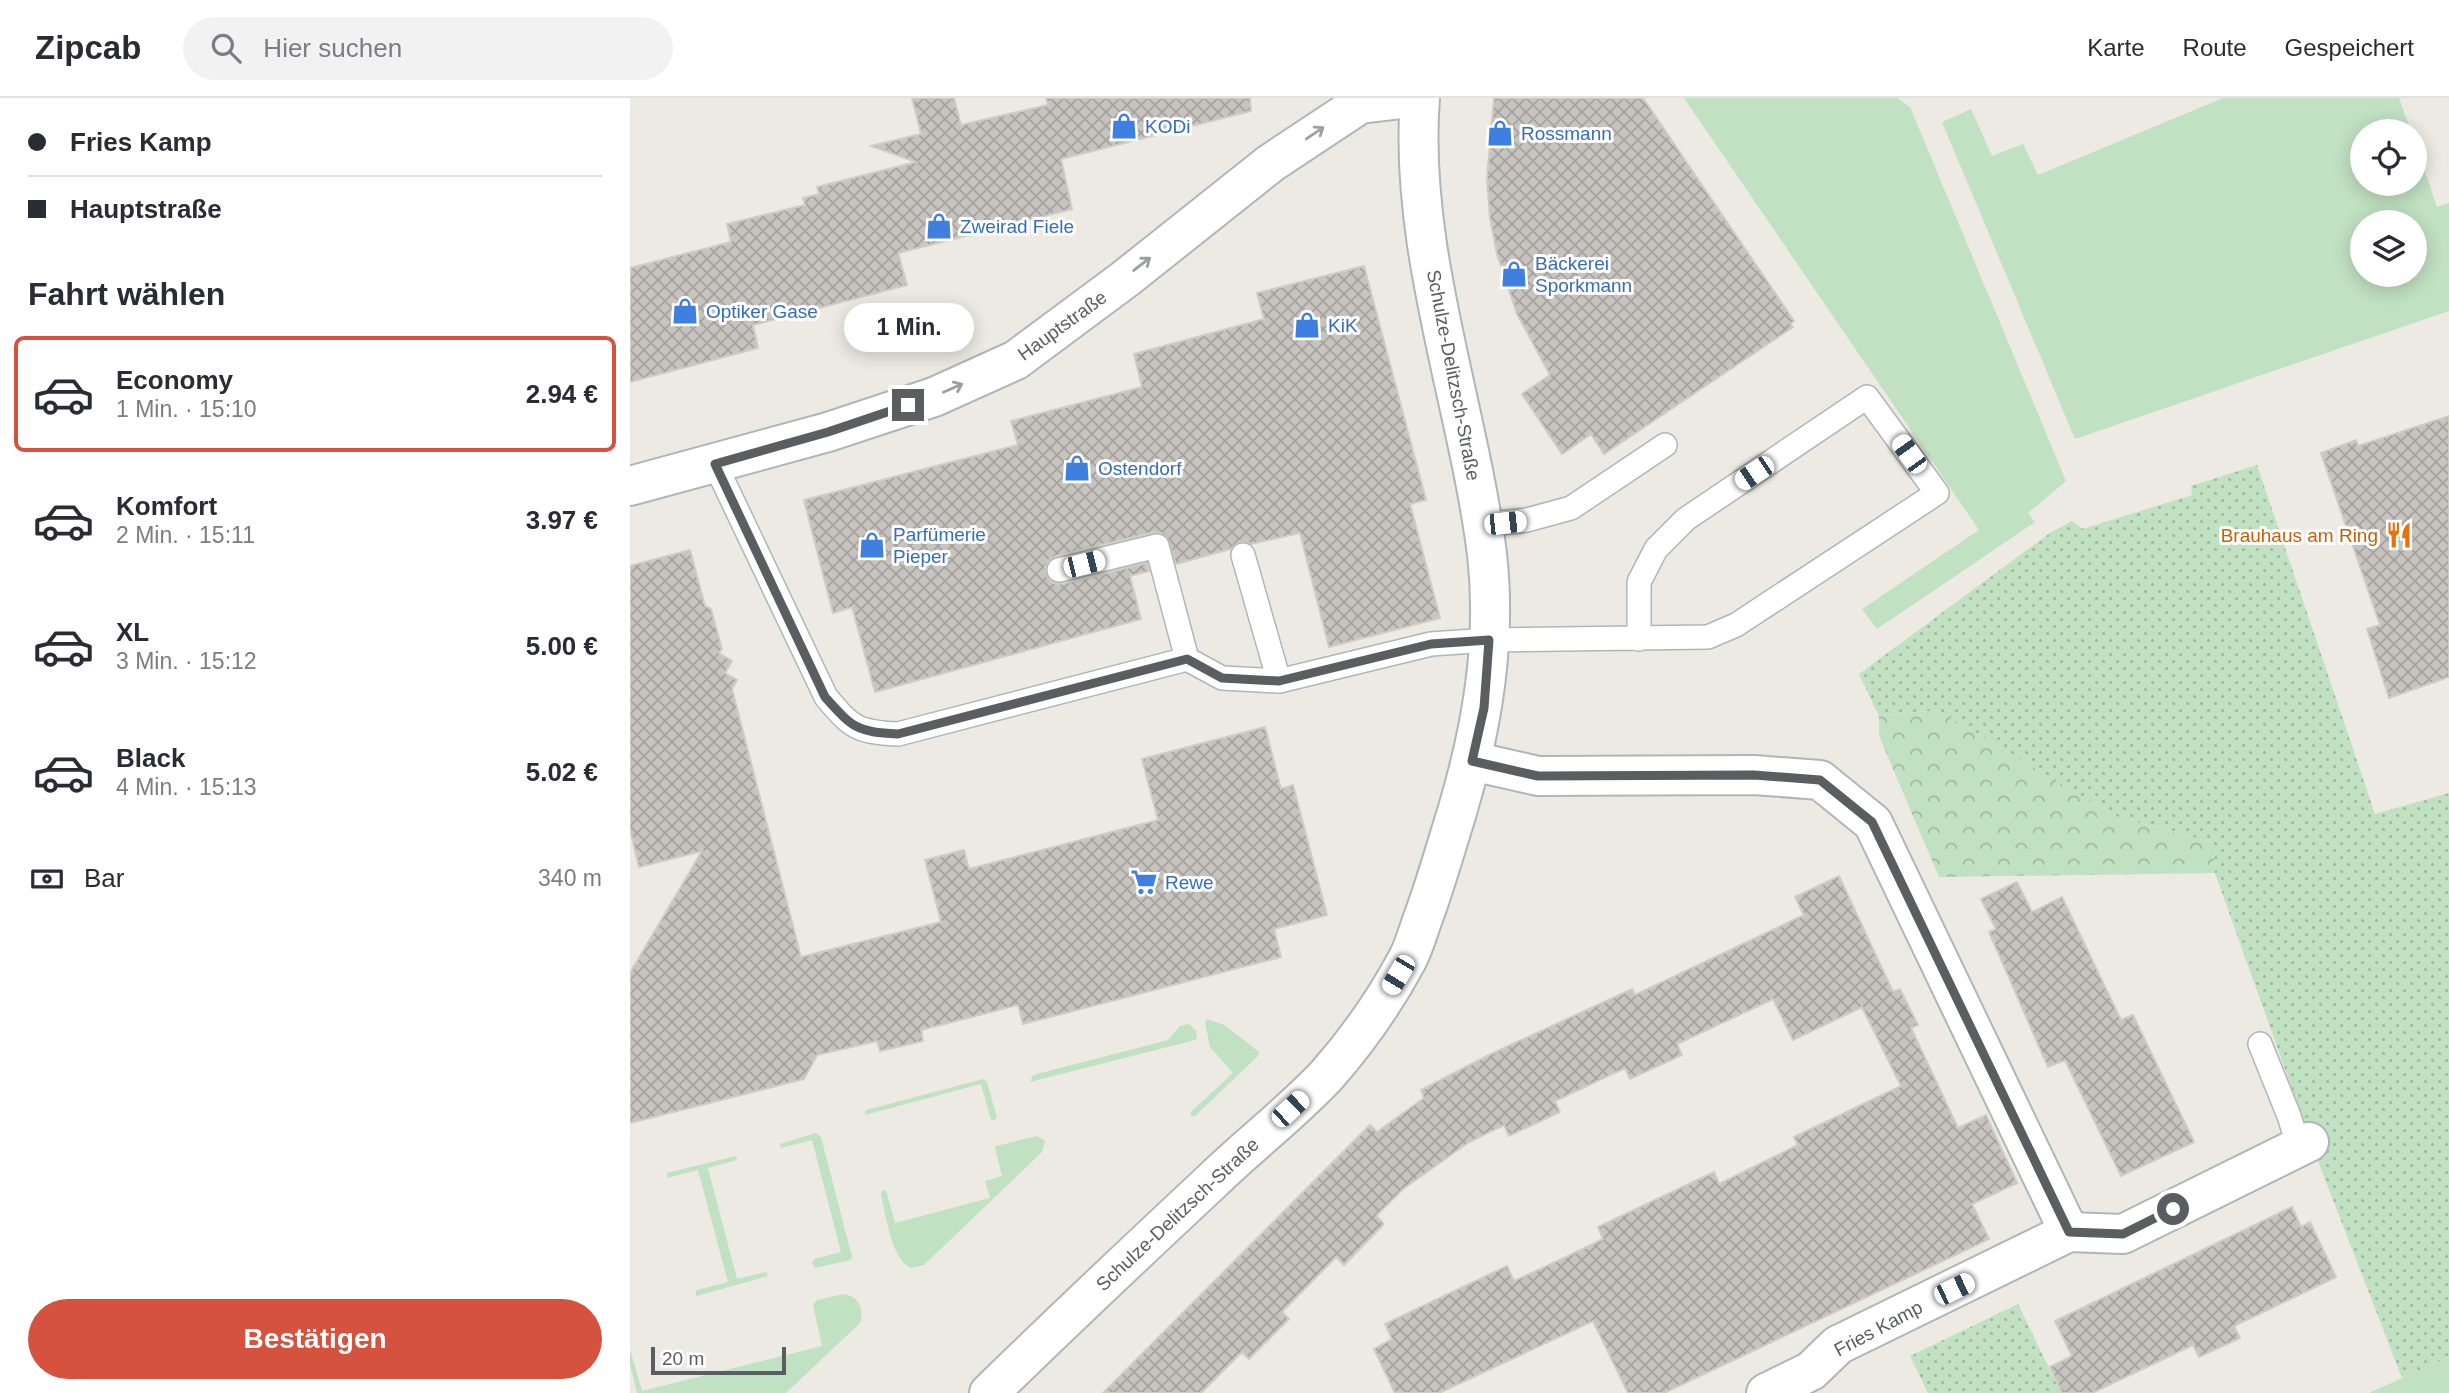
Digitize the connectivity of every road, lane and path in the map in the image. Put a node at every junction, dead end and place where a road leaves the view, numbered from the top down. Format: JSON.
{"nodes":[{"id":1,"x":1411,"y":98,"type":"edge"},
{"id":2,"x":1420,"y":98,"type":"edge"},
{"id":3,"x":1356,"y":101,"type":"edge"},
{"id":4,"x":1665,"y":445,"type":"dead end"},
{"id":5,"x":715,"y":464,"type":"junction"},
{"id":6,"x":630,"y":486,"type":"edge"},
{"id":7,"x":1482,"y":525,"type":"junction"},
{"id":8,"x":1243,"y":555,"type":"dead end"},
{"id":9,"x":1059,"y":570,"type":"dead end"},
{"id":10,"x":1639,"y":639,"type":"junction"},
{"id":11,"x":1489,"y":640,"type":"junction"},
{"id":12,"x":1187,"y":659,"type":"junction"},
{"id":13,"x":1279,"y":681,"type":"junction"},
{"id":14,"x":1472,"y":761,"type":"junction"},
{"id":15,"x":2260,"y":1044,"type":"dead end"},
{"id":16,"x":2304,"y":1144,"type":"joint"},
{"id":17,"x":2069,"y":1232,"type":"junction"},
{"id":18,"x":990,"y":1393,"type":"edge"},
{"id":19,"x":1766,"y":1393,"type":"edge"}],
"edges":[{"from":1,"to":3,"type":"street","name":"Hauptstraße"},
{"from":2,"to":7,"type":"street","name":"Schulze-Delitzsch-Straße"},
{"from":5,"to":3,"type":"street","name":"Hauptstraße","one_way":true},
{"from":4,"to":7,"type":"lane"},
{"from":5,"to":6,"type":"street","name":"Hauptstraße"},
{"from":5,"to":12,"type":"lane"},
{"from":7,"to":11,"type":"street","name":"Schulze-Delitzsch-Straße"},
{"from":8,"to":13,"type":"lane"},
{"from":9,"to":12,"type":"lane"},
{"from":10,"to":10,"type":"lane"},
{"from":10,"to":11,"type":"lane"},
{"from":11,"to":13,"type":"lane"},
{"from":11,"to":14,"type":"street","name":"Schulze-Delitzsch-Straße"},
{"from":12,"to":13,"type":"lane"},
{"from":14,"to":17,"type":"street"},
{"from":14,"to":18,"type":"street","name":"Schulze-Delitzsch-Straße"},
{"from":15,"to":16,"type":"lane"},
{"from":16,"to":17,"type":"street","name":"Fries Kamp"},
{"from":17,"to":19,"type":"street","name":"Fries Kamp"}]}
